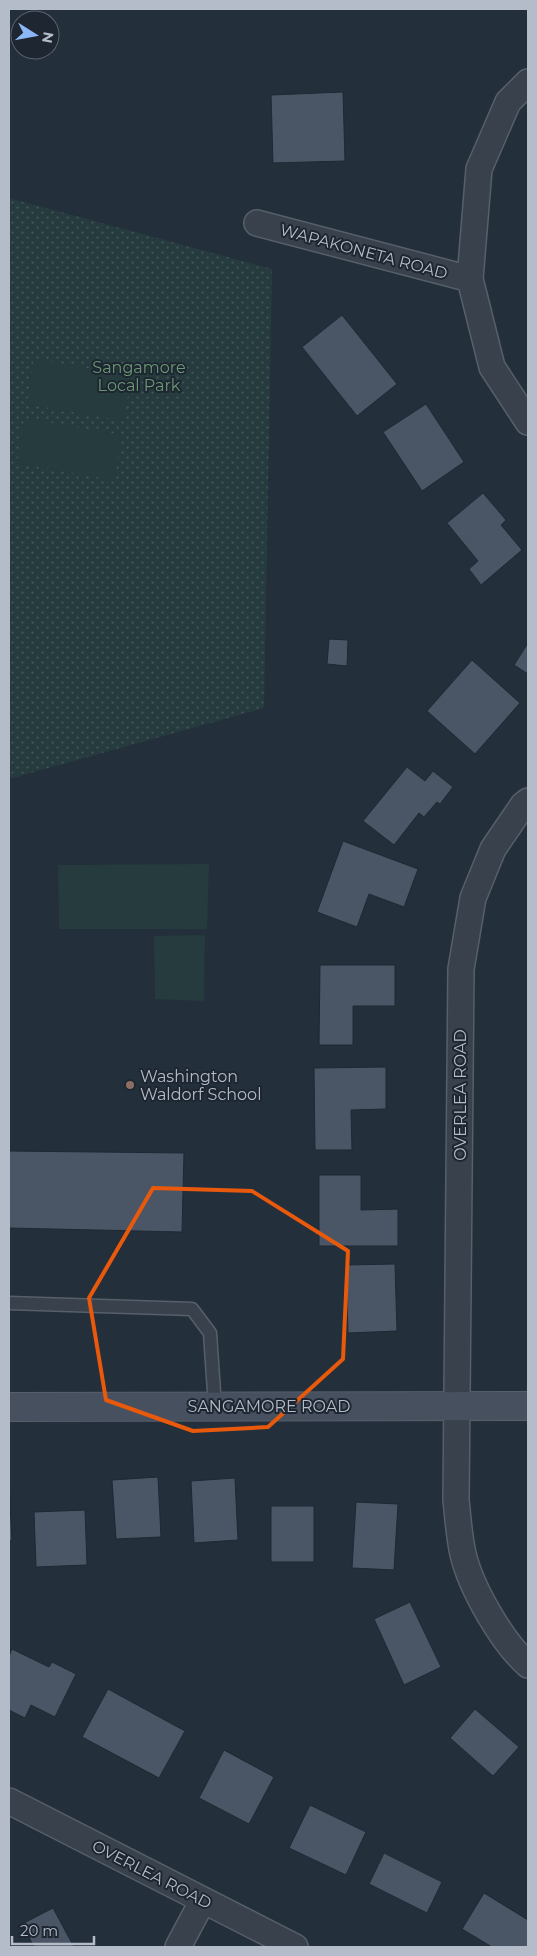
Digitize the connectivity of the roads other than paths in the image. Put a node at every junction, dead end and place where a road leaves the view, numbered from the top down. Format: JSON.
{"nodes":[{"id":1,"x":528,"y":82,"type":"edge"},
{"id":2,"x":257,"y":223,"type":"dead end"},
{"id":3,"x":470,"y":279,"type":"junction"},
{"id":4,"x":528,"y":422,"type":"edge"},
{"id":5,"x":528,"y":800,"type":"edge"},
{"id":6,"x":9,"y":1303,"type":"edge"},
{"id":7,"x":215,"y":1406,"type":"junction"},
{"id":8,"x":458,"y":1406,"type":"junction"},
{"id":9,"x":528,"y":1406,"type":"edge"},
{"id":10,"x":9,"y":1407,"type":"edge"},
{"id":11,"x":528,"y":1665,"type":"edge"},
{"id":12,"x":9,"y":1801,"type":"edge"},
{"id":13,"x":203,"y":1900,"type":"junction"},
{"id":14,"x":178,"y":1947,"type":"edge"},
{"id":15,"x":295,"y":1947,"type":"edge"}],
"edges":[{"from":1,"to":3,"type":"street"},
{"from":2,"to":3,"type":"street","name":"WAPAKONETA ROAD"},
{"from":3,"to":4,"type":"street"},
{"from":5,"to":8,"type":"street","name":"OVERLEA ROAD"},
{"from":6,"to":7,"type":"lane"},
{"from":7,"to":8,"type":"street","name":"SANGAMORE ROAD"},
{"from":7,"to":10,"type":"street","name":"SANGAMORE ROAD"},
{"from":8,"to":9,"type":"street","name":"SANGAMORE ROAD"},
{"from":8,"to":11,"type":"street","name":"OVERLEA ROAD"},
{"from":12,"to":13,"type":"street","name":"OVERLEA ROAD"},
{"from":13,"to":14,"type":"street"},
{"from":13,"to":15,"type":"street","name":"OVERLEA ROAD"}]}
